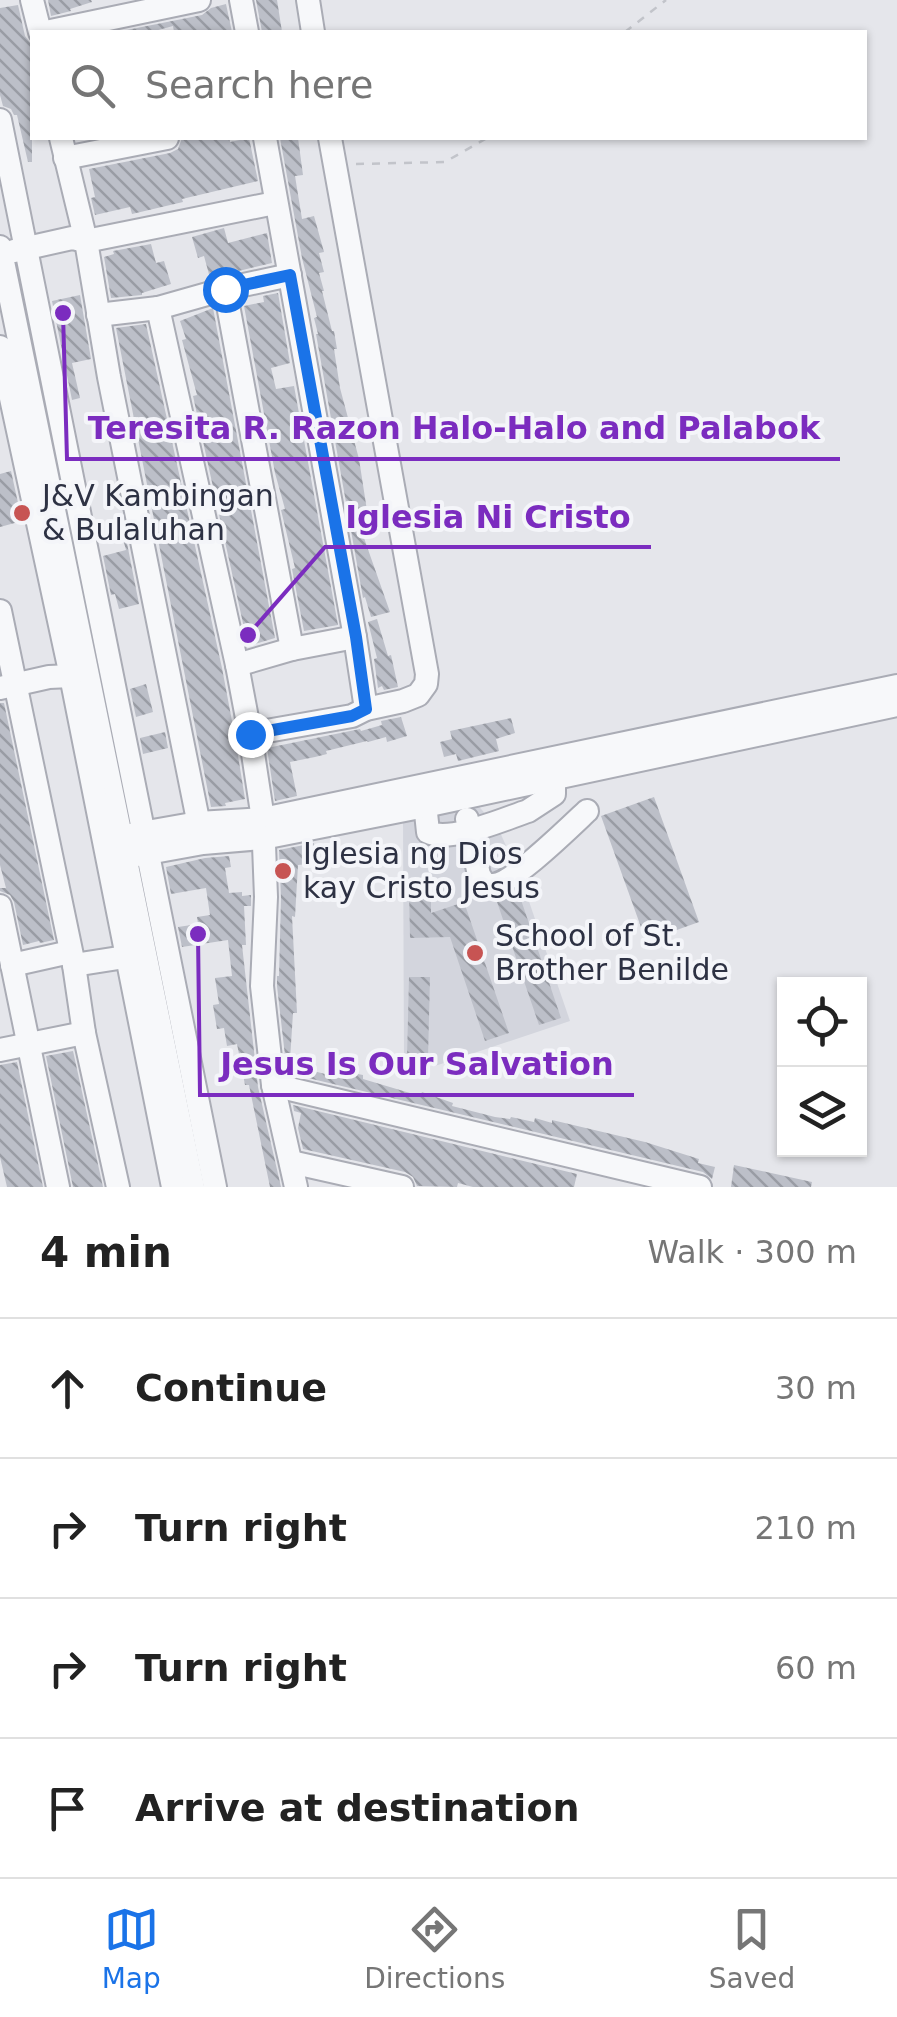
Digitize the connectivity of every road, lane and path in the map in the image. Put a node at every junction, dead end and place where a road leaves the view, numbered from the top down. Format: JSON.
{"nodes":[{"id":1,"x":32,"y":0,"type":"edge"},
{"id":2,"x":198,"y":0,"type":"edge"},
{"id":3,"x":241,"y":0,"type":"edge"},
{"id":4,"x":308,"y":0,"type":"edge"},
{"id":5,"x":666,"y":0,"type":"edge"},
{"id":6,"x":42,"y":30,"type":"edge"},
{"id":7,"x":53,"y":30,"type":"edge"},
{"id":8,"x":247,"y":30,"type":"edge"},
{"id":9,"x":313,"y":30,"type":"edge"},
{"id":10,"x":627,"y":30,"type":"edge"},
{"id":11,"x":0,"y":120,"type":"edge"},
{"id":12,"x":147,"y":140,"type":"edge"},
{"id":13,"x":265,"y":140,"type":"edge"},
{"id":14,"x":330,"y":140,"type":"edge"},
{"id":15,"x":484,"y":140,"type":"edge"},
{"id":16,"x":63,"y":148,"type":"edge"},
{"id":17,"x":335,"y":164,"type":"junction"},
{"id":18,"x":275,"y":204,"type":"junction"},
{"id":19,"x":86,"y":241,"type":"junction"},
{"id":20,"x":24,"y":247,"type":"junction"},
{"id":21,"x":1,"y":251,"type":"edge"},
{"id":22,"x":290,"y":275,"type":"junction"},
{"id":23,"x":225,"y":289,"type":"junction"},
{"id":24,"x":158,"y":308,"type":"junction"},
{"id":25,"x":98,"y":314,"type":"junction"},
{"id":26,"x":0,"y":347,"type":"edge"},
{"id":27,"x":0,"y":611,"type":"edge"},
{"id":28,"x":356,"y":637,"type":"junction"},
{"id":29,"x":292,"y":649,"type":"junction"},
{"id":30,"x":237,"y":665,"type":"junction"},
{"id":31,"x":70,"y":676,"type":"junction"},
{"id":32,"x":7,"y":686,"type":"edge"},
{"id":33,"x":897,"y":686,"type":"edge"},
{"id":34,"x":897,"y":705,"type":"edge"},
{"id":35,"x":366,"y":709,"type":"junction"},
{"id":36,"x":811,"y":715,"type":"junction"},
{"id":37,"x":250,"y":734,"type":"junction"},
{"id":38,"x":554,"y":768,"type":"junction"},
{"id":39,"x":424,"y":796,"type":"junction"},
{"id":40,"x":463,"y":798,"type":"junction"},
{"id":41,"x":587,"y":812,"type":"dead end"},
{"id":42,"x":263,"y":829,"type":"junction"},
{"id":43,"x":469,"y":830,"type":"junction"},
{"id":44,"x":200,"y":833,"type":"junction"},
{"id":45,"x":146,"y":843,"type":"junction"},
{"id":46,"x":122,"y":847,"type":"junction"},
{"id":47,"x":0,"y":906,"type":"edge"},
{"id":48,"x":125,"y":957,"type":"junction"},
{"id":49,"x":72,"y":958,"type":"junction"},
{"id":50,"x":12,"y":965,"type":"junction"},
{"id":51,"x":84,"y":1033,"type":"junction"},
{"id":52,"x":30,"y":1044,"type":"junction"},
{"id":53,"x":0,"y":1050,"type":"edge"},
{"id":54,"x":273,"y":1085,"type":"junction"},
{"id":55,"x":291,"y":1162,"type":"junction"},
{"id":56,"x":694,"y":1186,"type":"edge"},
{"id":57,"x":58,"y":1187,"type":"edge"},
{"id":58,"x":118,"y":1187,"type":"edge"},
{"id":59,"x":172,"y":1187,"type":"edge"},
{"id":60,"x":192,"y":1187,"type":"edge"},
{"id":61,"x":215,"y":1187,"type":"edge"},
{"id":62,"x":296,"y":1187,"type":"edge"},
{"id":63,"x":402,"y":1187,"type":"edge"}],
"edges":[{"from":1,"to":6,"type":"street"},
{"from":2,"to":7,"type":"street"},
{"from":3,"to":8,"type":"street"},
{"from":4,"to":9,"type":"street"},
{"from":5,"to":10,"type":"path"},
{"from":11,"to":20,"type":"street"},
{"from":12,"to":16,"type":"street"},
{"from":13,"to":18,"type":"street"},
{"from":14,"to":17,"type":"street"},
{"from":15,"to":17,"type":"path"},
{"from":16,"to":19,"type":"street"},
{"from":17,"to":35,"type":"street"},
{"from":18,"to":19,"type":"street"},
{"from":18,"to":22,"type":"street"},
{"from":19,"to":20,"type":"street"},
{"from":19,"to":25,"type":"street"},
{"from":20,"to":21,"type":"street"},
{"from":20,"to":45,"type":"street"},
{"from":21,"to":46,"type":"street"},
{"from":22,"to":23,"type":"street"},
{"from":22,"to":28,"type":"street"},
{"from":23,"to":24,"type":"street"},
{"from":23,"to":29,"type":"street"},
{"from":24,"to":25,"type":"street"},
{"from":24,"to":30,"type":"street"},
{"from":25,"to":44,"type":"street"},
{"from":26,"to":31,"type":"street"},
{"from":27,"to":32,"type":"street"},
{"from":28,"to":29,"type":"street"},
{"from":28,"to":35,"type":"street"},
{"from":29,"to":30,"type":"street"},
{"from":30,"to":37,"type":"street"},
{"from":31,"to":32,"type":"street"},
{"from":31,"to":48,"type":"street"},
{"from":32,"to":49,"type":"street"},
{"from":33,"to":36,"type":"street"},
{"from":34,"to":36,"type":"street"},
{"from":35,"to":37,"type":"street"},
{"from":36,"to":38,"type":"street"},
{"from":37,"to":42,"type":"street"},
{"from":38,"to":39,"type":"street"},
{"from":38,"to":40,"type":"street"},
{"from":38,"to":43,"type":"street"},
{"from":39,"to":40,"type":"street"},
{"from":39,"to":42,"type":"street"},
{"from":39,"to":43,"type":"street"},
{"from":40,"to":43,"type":"street"},
{"from":41,"to":43,"type":"street"},
{"from":42,"to":44,"type":"street"},
{"from":42,"to":54,"type":"street"},
{"from":44,"to":45,"type":"street"},
{"from":45,"to":46,"type":"street"},
{"from":45,"to":61,"type":"street"},
{"from":46,"to":60,"type":"street"},
{"from":47,"to":50,"type":"street"},
{"from":48,"to":49,"type":"street"},
{"from":48,"to":59,"type":"street"},
{"from":49,"to":50,"type":"street"},
{"from":49,"to":51,"type":"street"},
{"from":50,"to":52,"type":"street"},
{"from":51,"to":52,"type":"street"},
{"from":51,"to":58,"type":"street"},
{"from":52,"to":53,"type":"street"},
{"from":52,"to":57,"type":"street"},
{"from":54,"to":55,"type":"street"},
{"from":54,"to":56,"type":"street"},
{"from":55,"to":62,"type":"street"},
{"from":55,"to":63,"type":"street"}]}
